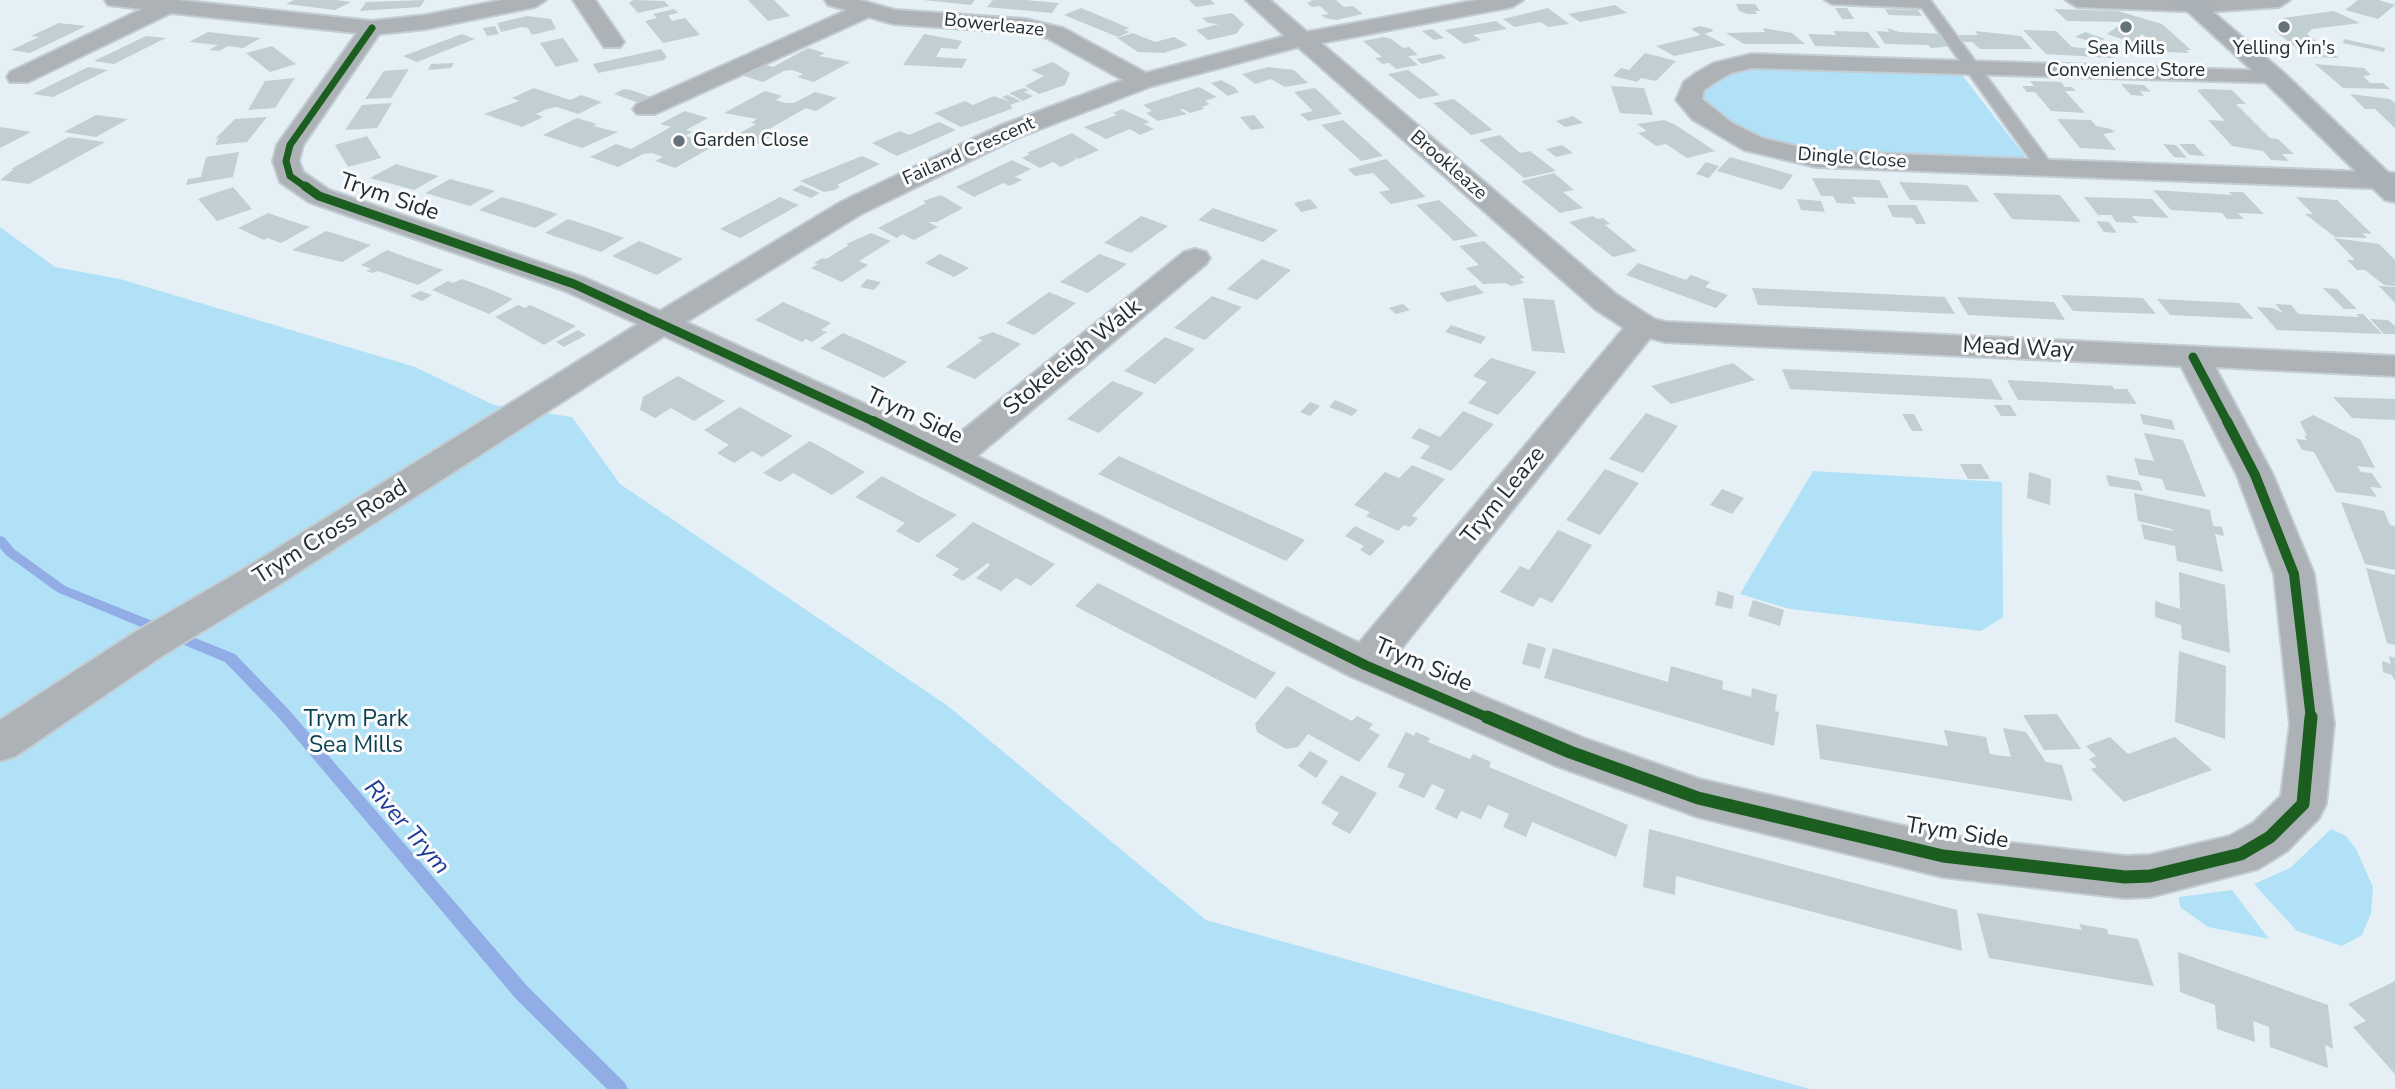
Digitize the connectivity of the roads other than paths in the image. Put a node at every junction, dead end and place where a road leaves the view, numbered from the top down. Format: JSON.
{"nodes":[{"id":1,"x":116,"y":0,"type":"edge"},
{"id":2,"x":535,"y":0,"type":"edge"},
{"id":3,"x":584,"y":0,"type":"edge"},
{"id":4,"x":836,"y":0,"type":"edge"},
{"id":5,"x":1258,"y":0,"type":"edge"},
{"id":6,"x":1511,"y":0,"type":"edge"},
{"id":7,"x":1832,"y":0,"type":"edge"},
{"id":8,"x":2077,"y":0,"type":"edge"},
{"id":9,"x":2279,"y":0,"type":"edge"},
{"id":10,"x":1924,"y":2,"type":"edge"},
{"id":11,"x":2188,"y":2,"type":"edge"},
{"id":12,"x":167,"y":6,"type":"junction"},
{"id":13,"x":864,"y":11,"type":"junction"},
{"id":14,"x":372,"y":29,"type":"junction"},
{"id":15,"x":1302,"y":39,"type":"junction"},
{"id":16,"x":612,"y":42,"type":"dead end"},
{"id":17,"x":1972,"y":66,"type":"junction"},
{"id":18,"x":19,"y":77,"type":"dead end"},
{"id":19,"x":2275,"y":78,"type":"junction"},
{"id":20,"x":1143,"y":81,"type":"junction"},
{"id":21,"x":646,"y":109,"type":"dead end"},
{"id":22,"x":2046,"y":169,"type":"junction"},
{"id":23,"x":2390,"y":185,"type":"edge"},
{"id":24,"x":1195,"y":258,"type":"dead end"},
{"id":25,"x":662,"y":323,"type":"junction"},
{"id":26,"x":1643,"y":326,"type":"junction"},
{"id":27,"x":2193,"y":358,"type":"junction"},
{"id":28,"x":2395,"y":366,"type":"edge"},
{"id":29,"x":952,"y":458,"type":"junction"},
{"id":30,"x":1366,"y":665,"type":"junction"},
{"id":31,"x":0,"y":743,"type":"edge"}],
"edges":[{"from":1,"to":12,"type":"street"},
{"from":2,"to":14,"type":"street"},
{"from":3,"to":16,"type":"street"},
{"from":4,"to":13,"type":"street","name":"Bowerleaze"},
{"from":5,"to":15,"type":"street","name":"Brookleaze"},
{"from":6,"to":15,"type":"street","name":"Failand Crescent"},
{"from":7,"to":10,"type":"lane"},
{"from":8,"to":11,"type":"street"},
{"from":9,"to":11,"type":"street"},
{"from":10,"to":17,"type":"lane"},
{"from":11,"to":19,"type":"main road"},
{"from":12,"to":14,"type":"street"},
{"from":12,"to":18,"type":"street"},
{"from":13,"to":20,"type":"street","name":"Bowerleaze"},
{"from":13,"to":21,"type":"street"},
{"from":14,"to":25,"type":"street","name":"Trym Side"},
{"from":15,"to":20,"type":"street","name":"Failand Crescent"},
{"from":15,"to":26,"type":"street","name":"Brookleaze"},
{"from":17,"to":19,"type":"street","name":"Dingle Close"},
{"from":17,"to":22,"type":"lane"},
{"from":17,"to":22,"type":"street","name":"Dingle Close"},
{"from":19,"to":23,"type":"main road"},
{"from":20,"to":25,"type":"street","name":"Failand Crescent"},
{"from":22,"to":23,"type":"street","name":"Dingle Close"},
{"from":24,"to":29,"type":"street","name":"Stokeleigh Walk"},
{"from":25,"to":29,"type":"street","name":"Trym Side"},
{"from":25,"to":31,"type":"street","name":"Trym Cross Road"},
{"from":26,"to":27,"type":"street","name":"Mead Way"},
{"from":26,"to":30,"type":"street","name":"Trym Leaze"},
{"from":27,"to":28,"type":"street","name":"Mead Way"},
{"from":27,"to":30,"type":"street","name":"Trym Side"},
{"from":29,"to":30,"type":"street","name":"Trym Side"}]}
